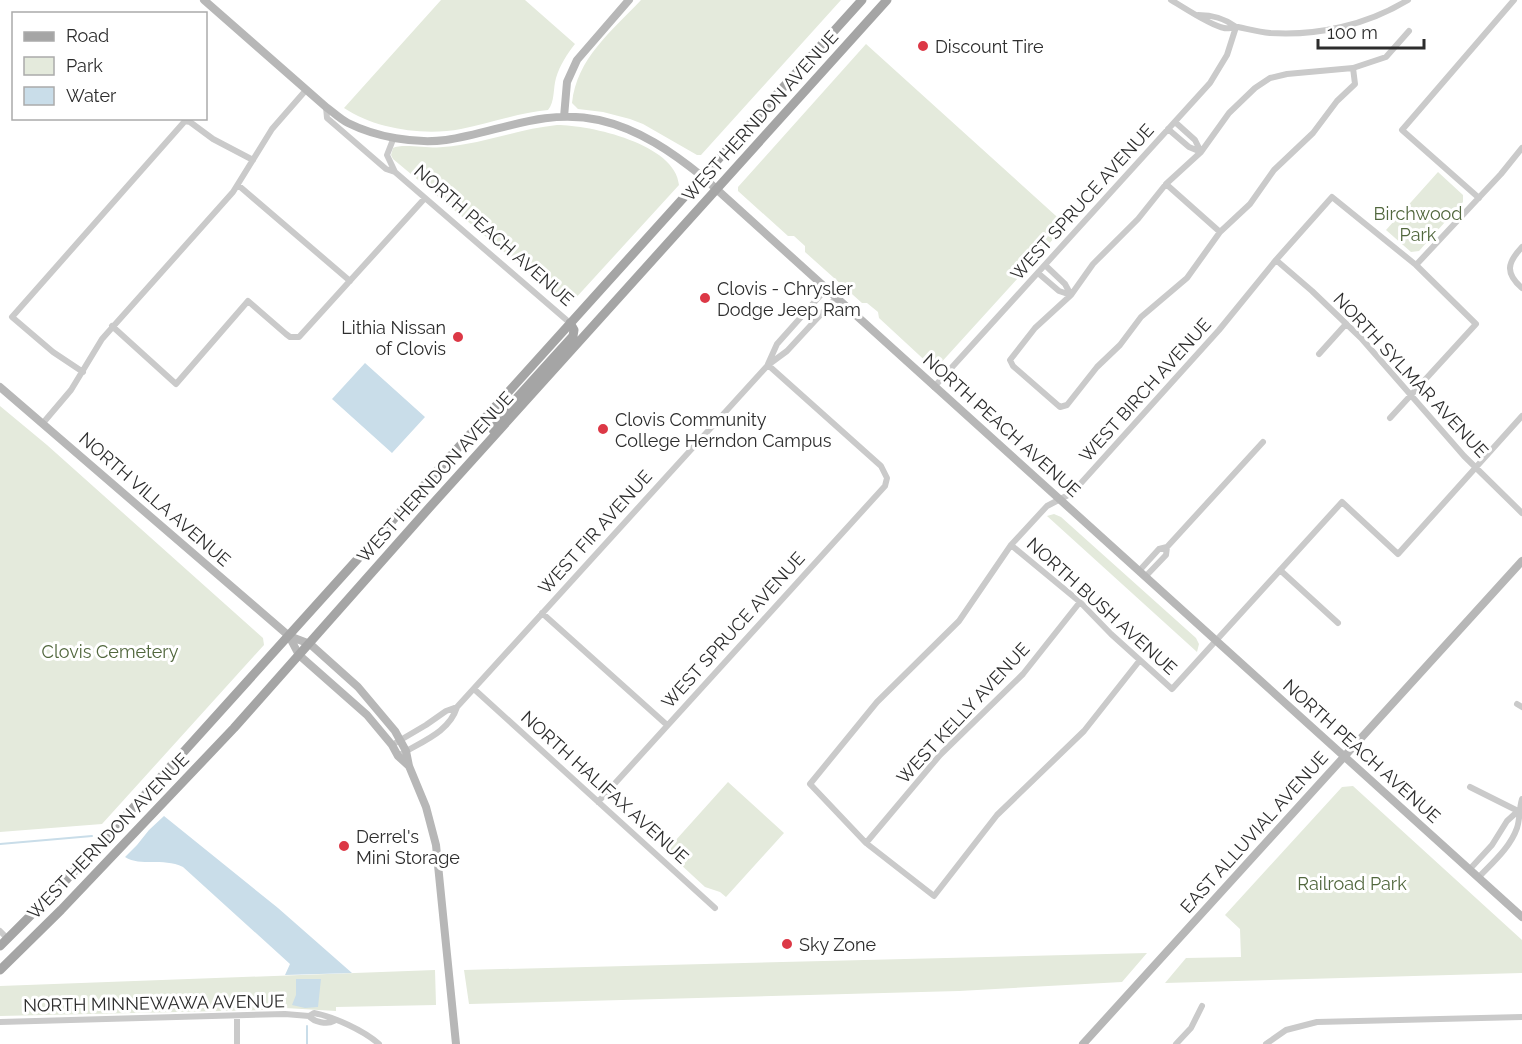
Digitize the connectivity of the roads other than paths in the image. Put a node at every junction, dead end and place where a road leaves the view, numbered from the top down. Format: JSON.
{"nodes":[{"id":1,"x":204,"y":0,"type":"edge"},
{"id":2,"x":629,"y":0,"type":"edge"},
{"id":3,"x":862,"y":0,"type":"edge"},
{"id":4,"x":887,"y":0,"type":"edge"},
{"id":5,"x":1171,"y":0,"type":"edge"},
{"id":6,"x":1408,"y":0,"type":"edge"},
{"id":7,"x":1514,"y":0,"type":"edge"},
{"id":8,"x":1236,"y":27,"type":"junction"},
{"id":9,"x":1409,"y":31,"type":"dead end"},
{"id":10,"x":1353,"y":68,"type":"junction"},
{"id":11,"x":306,"y":90,"type":"junction"},
{"id":12,"x":326,"y":107,"type":"junction"},
{"id":13,"x":564,"y":117,"type":"junction"},
{"id":14,"x":1175,"y":122,"type":"junction"},
{"id":15,"x":1168,"y":129,"type":"junction"},
{"id":16,"x":393,"y":137,"type":"junction"},
{"id":17,"x":1522,"y":148,"type":"edge"},
{"id":18,"x":1200,"y":152,"type":"junction"},
{"id":19,"x":253,"y":160,"type":"junction"},
{"id":20,"x":395,"y":172,"type":"junction"},
{"id":21,"x":702,"y":177,"type":"junction"},
{"id":22,"x":1166,"y":184,"type":"junction"},
{"id":23,"x":238,"y":185,"type":"junction"},
{"id":24,"x":716,"y":190,"type":"junction"},
{"id":25,"x":425,"y":198,"type":"junction"},
{"id":26,"x":1479,"y":198,"type":"junction"},
{"id":27,"x":1220,"y":232,"type":"junction"},
{"id":28,"x":1522,"y":247,"type":"edge"},
{"id":29,"x":1276,"y":260,"type":"junction"},
{"id":30,"x":1416,"y":265,"type":"junction"},
{"id":31,"x":1045,"y":266,"type":"junction"},
{"id":32,"x":1038,"y":273,"type":"junction"},
{"id":33,"x":350,"y":281,"type":"junction"},
{"id":34,"x":1522,"y":288,"type":"edge"},
{"id":35,"x":826,"y":289,"type":"junction"},
{"id":36,"x":1071,"y":295,"type":"junction"},
{"id":37,"x":836,"y":298,"type":"junction"},
{"id":38,"x":570,"y":323,"type":"junction"},
{"id":39,"x":1346,"y":324,"type":"junction"},
{"id":40,"x":112,"y":326,"type":"junction"},
{"id":41,"x":1319,"y":354,"type":"dead end"},
{"id":42,"x":768,"y":365,"type":"junction"},
{"id":43,"x":83,"y":372,"type":"junction"},
{"id":44,"x":0,"y":387,"type":"edge"},
{"id":45,"x":934,"y":387,"type":"junction"},
{"id":46,"x":1412,"y":395,"type":"junction"},
{"id":47,"x":1522,"y":416,"type":"edge"},
{"id":48,"x":1390,"y":418,"type":"dead end"},
{"id":49,"x":43,"y":423,"type":"junction"},
{"id":50,"x":1263,"y":442,"type":"dead end"},
{"id":51,"x":475,"y":457,"type":"junction"},
{"id":52,"x":1475,"y":468,"type":"junction"},
{"id":53,"x":1060,"y":499,"type":"junction"},
{"id":54,"x":1522,"y":513,"type":"edge"},
{"id":55,"x":1011,"y":545,"type":"junction"},
{"id":56,"x":1522,"y":561,"type":"edge"},
{"id":57,"x":1280,"y":570,"type":"junction"},
{"id":58,"x":1142,"y":574,"type":"junction"},
{"id":59,"x":1080,"y":602,"type":"junction"},
{"id":60,"x":542,"y":613,"type":"junction"},
{"id":61,"x":1338,"y":623,"type":"dead end"},
{"id":62,"x":289,"y":636,"type":"junction"},
{"id":63,"x":1215,"y":641,"type":"junction"},
{"id":64,"x":310,"y":644,"type":"junction"},
{"id":65,"x":299,"y":655,"type":"junction"},
{"id":66,"x":1140,"y":660,"type":"junction"},
{"id":67,"x":474,"y":689,"type":"junction"},
{"id":68,"x":457,"y":706,"type":"junction"},
{"id":69,"x":667,"y":725,"type":"junction"},
{"id":70,"x":400,"y":740,"type":"junction"},
{"id":71,"x":392,"y":745,"type":"junction"},
{"id":72,"x":406,"y":751,"type":"junction"},
{"id":73,"x":398,"y":756,"type":"junction"},
{"id":74,"x":1344,"y":757,"type":"junction"},
{"id":75,"x":409,"y":766,"type":"junction"},
{"id":76,"x":1470,"y":787,"type":"dead end"},
{"id":77,"x":1522,"y":799,"type":"edge"},
{"id":78,"x":598,"y":802,"type":"junction"},
{"id":79,"x":1518,"y":811,"type":"junction"},
{"id":80,"x":866,"y":843,"type":"junction"},
{"id":81,"x":1469,"y":870,"type":"junction"},
{"id":82,"x":1478,"y":878,"type":"junction"},
{"id":83,"x":715,"y":908,"type":"dead end"},
{"id":84,"x":1522,"y":918,"type":"edge"},
{"id":85,"x":0,"y":931,"type":"edge"},
{"id":86,"x":8,"y":939,"type":"junction"},
{"id":87,"x":0,"y":946,"type":"edge"},
{"id":88,"x":0,"y":970,"type":"edge"},
{"id":89,"x":1202,"y":1006,"type":"dead end"},
{"id":90,"x":237,"y":1016,"type":"junction"},
{"id":91,"x":1522,"y":1017,"type":"edge"},
{"id":92,"x":0,"y":1022,"type":"edge"},
{"id":93,"x":237,"y":1044,"type":"edge"},
{"id":94,"x":379,"y":1044,"type":"edge"},
{"id":95,"x":456,"y":1044,"type":"edge"},
{"id":96,"x":1083,"y":1044,"type":"edge"},
{"id":97,"x":1176,"y":1044,"type":"edge"},
{"id":98,"x":1266,"y":1044,"type":"edge"}],
"edges":[{"from":1,"to":11,"type":"street","name":"NORTH PEACH AVENUE"},
{"from":2,"to":13,"type":"street"},
{"from":3,"to":21,"type":"main road","name":"WEST HERNDON AVENUE"},
{"from":4,"to":24,"type":"main road","name":"WEST HERNDON AVENUE"},
{"from":5,"to":8,"type":"street"},
{"from":6,"to":8,"type":"street"},
{"from":7,"to":26,"type":"street"},
{"from":8,"to":14,"type":"street","name":"WEST SPRUCE AVENUE"},
{"from":9,"to":10,"type":"street"},
{"from":10,"to":18,"type":"street"},
{"from":10,"to":27,"type":"street"},
{"from":11,"to":12,"type":"street","name":"NORTH PEACH AVENUE"},
{"from":11,"to":19,"type":"street"},
{"from":12,"to":16,"type":"street","name":"NORTH PEACH AVENUE"},
{"from":12,"to":20,"type":"street","name":"NORTH PEACH AVENUE"},
{"from":13,"to":16,"type":"street","name":"NORTH PEACH AVENUE"},
{"from":13,"to":21,"type":"street","name":"NORTH PEACH AVENUE"},
{"from":14,"to":15,"type":"street","name":"WEST SPRUCE AVENUE"},
{"from":14,"to":18,"type":"street"},
{"from":15,"to":18,"type":"street"},
{"from":15,"to":31,"type":"street","name":"WEST SPRUCE AVENUE"},
{"from":16,"to":20,"type":"street","name":"NORTH PEACH AVENUE"},
{"from":17,"to":26,"type":"street"},
{"from":18,"to":22,"type":"street"},
{"from":19,"to":23,"type":"street"},
{"from":19,"to":43,"type":"street"},
{"from":20,"to":25,"type":"street","name":"NORTH PEACH AVENUE"},
{"from":21,"to":24,"type":"street","name":"NORTH PEACH AVENUE"},
{"from":21,"to":38,"type":"main road","name":"WEST HERNDON AVENUE"},
{"from":22,"to":27,"type":"street"},
{"from":22,"to":36,"type":"street"},
{"from":23,"to":33,"type":"street"},
{"from":23,"to":40,"type":"street"},
{"from":24,"to":35,"type":"street","name":"NORTH PEACH AVENUE"},
{"from":24,"to":51,"type":"main road","name":"WEST HERNDON AVENUE"},
{"from":25,"to":33,"type":"street"},
{"from":25,"to":38,"type":"street","name":"NORTH PEACH AVENUE"},
{"from":26,"to":30,"type":"street"},
{"from":27,"to":36,"type":"street"},
{"from":28,"to":34,"type":"street"},
{"from":29,"to":30,"type":"street","name":"WEST BIRCH AVENUE"},
{"from":29,"to":39,"type":"street","name":"NORTH SYLMAR AVENUE"},
{"from":29,"to":53,"type":"street","name":"WEST BIRCH AVENUE"},
{"from":30,"to":46,"type":"street"},
{"from":31,"to":32,"type":"street","name":"WEST SPRUCE AVENUE"},
{"from":31,"to":36,"type":"street"},
{"from":32,"to":36,"type":"street"},
{"from":32,"to":45,"type":"street","name":"WEST SPRUCE AVENUE"},
{"from":33,"to":40,"type":"street"},
{"from":35,"to":37,"type":"street","name":"NORTH PEACH AVENUE"},
{"from":35,"to":42,"type":"street","name":"WEST FIR AVENUE"},
{"from":37,"to":42,"type":"street","name":"WEST FIR AVENUE"},
{"from":37,"to":45,"type":"street","name":"NORTH PEACH AVENUE"},
{"from":38,"to":51,"type":"main road"},
{"from":38,"to":62,"type":"main road","name":"WEST HERNDON AVENUE"},
{"from":39,"to":41,"type":"street"},
{"from":39,"to":46,"type":"street","name":"NORTH SYLMAR AVENUE"},
{"from":40,"to":43,"type":"street"},
{"from":42,"to":60,"type":"street","name":"WEST FIR AVENUE"},
{"from":42,"to":69,"type":"street","name":"WEST SPRUCE AVENUE"},
{"from":43,"to":49,"type":"street"},
{"from":44,"to":49,"type":"street","name":"NORTH VILLA AVENUE"},
{"from":45,"to":53,"type":"street","name":"NORTH PEACH AVENUE"},
{"from":46,"to":48,"type":"street"},
{"from":46,"to":52,"type":"street","name":"NORTH SYLMAR AVENUE"},
{"from":47,"to":52,"type":"street"},
{"from":49,"to":62,"type":"street","name":"NORTH VILLA AVENUE"},
{"from":50,"to":58,"type":"street"},
{"from":51,"to":64,"type":"main road","name":"WEST HERNDON AVENUE"},
{"from":52,"to":54,"type":"street","name":"NORTH SYLMAR AVENUE"},
{"from":52,"to":57,"type":"street"},
{"from":53,"to":55,"type":"street","name":"WEST BIRCH AVENUE"},
{"from":53,"to":58,"type":"street","name":"NORTH PEACH AVENUE"},
{"from":55,"to":59,"type":"street","name":"NORTH BUSH AVENUE"},
{"from":55,"to":80,"type":"street","name":"WEST BIRCH AVENUE"},
{"from":56,"to":74,"type":"street","name":"EAST ALLUVIAL AVENUE"},
{"from":57,"to":61,"type":"street"},
{"from":57,"to":63,"type":"street"},
{"from":58,"to":63,"type":"street","name":"NORTH PEACH AVENUE"},
{"from":59,"to":66,"type":"street","name":"NORTH BUSH AVENUE"},
{"from":59,"to":80,"type":"street","name":"WEST KELLY AVENUE"},
{"from":60,"to":67,"type":"street","name":"WEST FIR AVENUE"},
{"from":60,"to":69,"type":"street"},
{"from":62,"to":64,"type":"street","name":"NORTH VILLA AVENUE"},
{"from":62,"to":65,"type":"street","name":"NORTH VILLA AVENUE"},
{"from":62,"to":86,"type":"main road","name":"WEST HERNDON AVENUE"},
{"from":63,"to":66,"type":"street","name":"NORTH BUSH AVENUE"},
{"from":63,"to":74,"type":"street","name":"NORTH PEACH AVENUE"},
{"from":64,"to":65,"type":"main road","name":"WEST HERNDON AVENUE"},
{"from":64,"to":70,"type":"street","name":"NORTH VILLA AVENUE"},
{"from":65,"to":71,"type":"street","name":"NORTH VILLA AVENUE"},
{"from":65,"to":88,"type":"main road","name":"WEST HERNDON AVENUE"},
{"from":66,"to":80,"type":"street"},
{"from":67,"to":68,"type":"street","name":"WEST FIR AVENUE"},
{"from":67,"to":78,"type":"street","name":"NORTH HALIFAX AVENUE"},
{"from":68,"to":70,"type":"street"},
{"from":68,"to":72,"type":"street"},
{"from":69,"to":78,"type":"street","name":"WEST SPRUCE AVENUE"},
{"from":70,"to":71,"type":"street"},
{"from":70,"to":72,"type":"street","name":"NORTH VILLA AVENUE"},
{"from":71,"to":73,"type":"street","name":"NORTH VILLA AVENUE"},
{"from":72,"to":73,"type":"street"},
{"from":72,"to":75,"type":"street","name":"NORTH VILLA AVENUE"},
{"from":73,"to":75,"type":"street","name":"NORTH VILLA AVENUE"},
{"from":74,"to":81,"type":"street","name":"NORTH PEACH AVENUE"},
{"from":74,"to":96,"type":"street","name":"EAST ALLUVIAL AVENUE"},
{"from":75,"to":95,"type":"street","name":"NORTH VILLA AVENUE"},
{"from":76,"to":79,"type":"street"},
{"from":77,"to":79,"type":"street"},
{"from":78,"to":83,"type":"street","name":"NORTH HALIFAX AVENUE"},
{"from":79,"to":81,"type":"street"},
{"from":79,"to":82,"type":"street"},
{"from":81,"to":82,"type":"street","name":"NORTH PEACH AVENUE"},
{"from":82,"to":84,"type":"street","name":"NORTH PEACH AVENUE"},
{"from":85,"to":86,"type":"street"},
{"from":86,"to":87,"type":"main road","name":"WEST HERNDON AVENUE"},
{"from":89,"to":97,"type":"street"},
{"from":90,"to":92,"type":"street","name":"NORTH MINNEWAWA AVENUE"},
{"from":90,"to":93,"type":"street"},
{"from":90,"to":94,"type":"street","name":"NORTH MINNEWAWA AVENUE"},
{"from":91,"to":98,"type":"street"}]}
